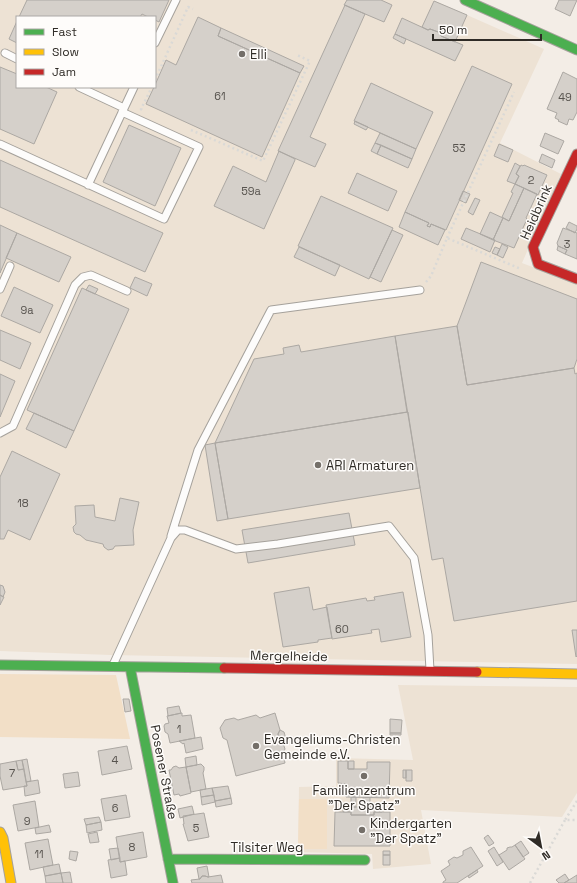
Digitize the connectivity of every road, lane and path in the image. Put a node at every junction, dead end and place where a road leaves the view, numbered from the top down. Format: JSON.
{"nodes":[{"id":1,"x":176,"y":0,"type":"edge"},
{"id":2,"x":465,"y":0,"type":"edge"},
{"id":3,"x":192,"y":9,"type":"dead end"},
{"id":4,"x":156,"y":41,"type":"edge"},
{"id":5,"x":577,"y":50,"type":"edge"},
{"id":6,"x":5,"y":53,"type":"dead end"},
{"id":7,"x":297,"y":55,"type":"dead end"},
{"id":8,"x":16,"y":58,"type":"edge"},
{"id":9,"x":156,"y":78,"type":"edge"},
{"id":10,"x":81,"y":88,"type":"edge"},
{"id":11,"x":134,"y":88,"type":"edge"},
{"id":12,"x":152,"y":88,"type":"edge"},
{"id":13,"x":514,"y":92,"type":"dead end"},
{"id":14,"x":123,"y":110,"type":"junction"},
{"id":15,"x":149,"y":112,"type":"dead end"},
{"id":16,"x":184,"y":127,"type":"dead end"},
{"id":17,"x":0,"y":144,"type":"edge"},
{"id":18,"x":577,"y":154,"type":"edge"},
{"id":19,"x":88,"y":185,"type":"junction"},
{"id":20,"x":448,"y":238,"type":"junction"},
{"id":21,"x":10,"y":266,"type":"dead end"},
{"id":22,"x":527,"y":271,"type":"dead end"},
{"id":23,"x":577,"y":279,"type":"edge"},
{"id":24,"x":0,"y":289,"type":"edge"},
{"id":25,"x":420,"y":290,"type":"joint"},
{"id":26,"x":127,"y":291,"type":"dead end"},
{"id":27,"x":0,"y":433,"type":"edge"},
{"id":28,"x":171,"y":538,"type":"junction"},
{"id":29,"x":0,"y":665,"type":"edge"},
{"id":30,"x":112,"y":667,"type":"junction"},
{"id":31,"x":130,"y":667,"type":"junction"},
{"id":32,"x":431,"y":672,"type":"junction"},
{"id":33,"x":577,"y":674,"type":"edge"},
{"id":34,"x":577,"y":801,"type":"edge"},
{"id":35,"x":566,"y":820,"type":"junction"},
{"id":36,"x":577,"y":820,"type":"edge"},
{"id":37,"x":0,"y":832,"type":"edge"},
{"id":38,"x":168,"y":859,"type":"junction"},
{"id":39,"x":365,"y":860,"type":"dead end"},
{"id":40,"x":11,"y":883,"type":"edge"},
{"id":41,"x":172,"y":883,"type":"edge"},
{"id":42,"x":530,"y":883,"type":"edge"}],
"edges":[{"from":1,"to":4,"type":"lane"},
{"from":2,"to":5,"type":"street"},
{"from":3,"to":9,"type":"path"},
{"from":6,"to":8,"type":"lane"},
{"from":7,"to":16,"type":"path"},
{"from":10,"to":14,"type":"lane"},
{"from":11,"to":14,"type":"lane"},
{"from":12,"to":15,"type":"path"},
{"from":13,"to":20,"type":"path"},
{"from":14,"to":19,"type":"lane"},
{"from":14,"to":19,"type":"lane"},
{"from":17,"to":19,"type":"lane"},
{"from":18,"to":23,"type":"street","name":"Heidbrink"},
{"from":20,"to":22,"type":"path"},
{"from":20,"to":25,"type":"path"},
{"from":21,"to":24,"type":"lane"},
{"from":25,"to":28,"type":"lane"},
{"from":26,"to":27,"type":"lane"},
{"from":28,"to":30,"type":"lane"},
{"from":28,"to":32,"type":"lane"},
{"from":29,"to":30,"type":"street","name":"Mergelheide"},
{"from":30,"to":31,"type":"street","name":"Mergelheide"},
{"from":31,"to":32,"type":"street","name":"Mergelheide"},
{"from":31,"to":38,"type":"street","name":"Posener Straße"},
{"from":32,"to":33,"type":"street","name":"Mergelheide"},
{"from":34,"to":35,"type":"path"},
{"from":35,"to":36,"type":"path"},
{"from":35,"to":42,"type":"path"},
{"from":37,"to":40,"type":"street"},
{"from":38,"to":39,"type":"street","name":"Tilsiter Weg"},
{"from":38,"to":41,"type":"street","name":"Posener Straße"}]}
